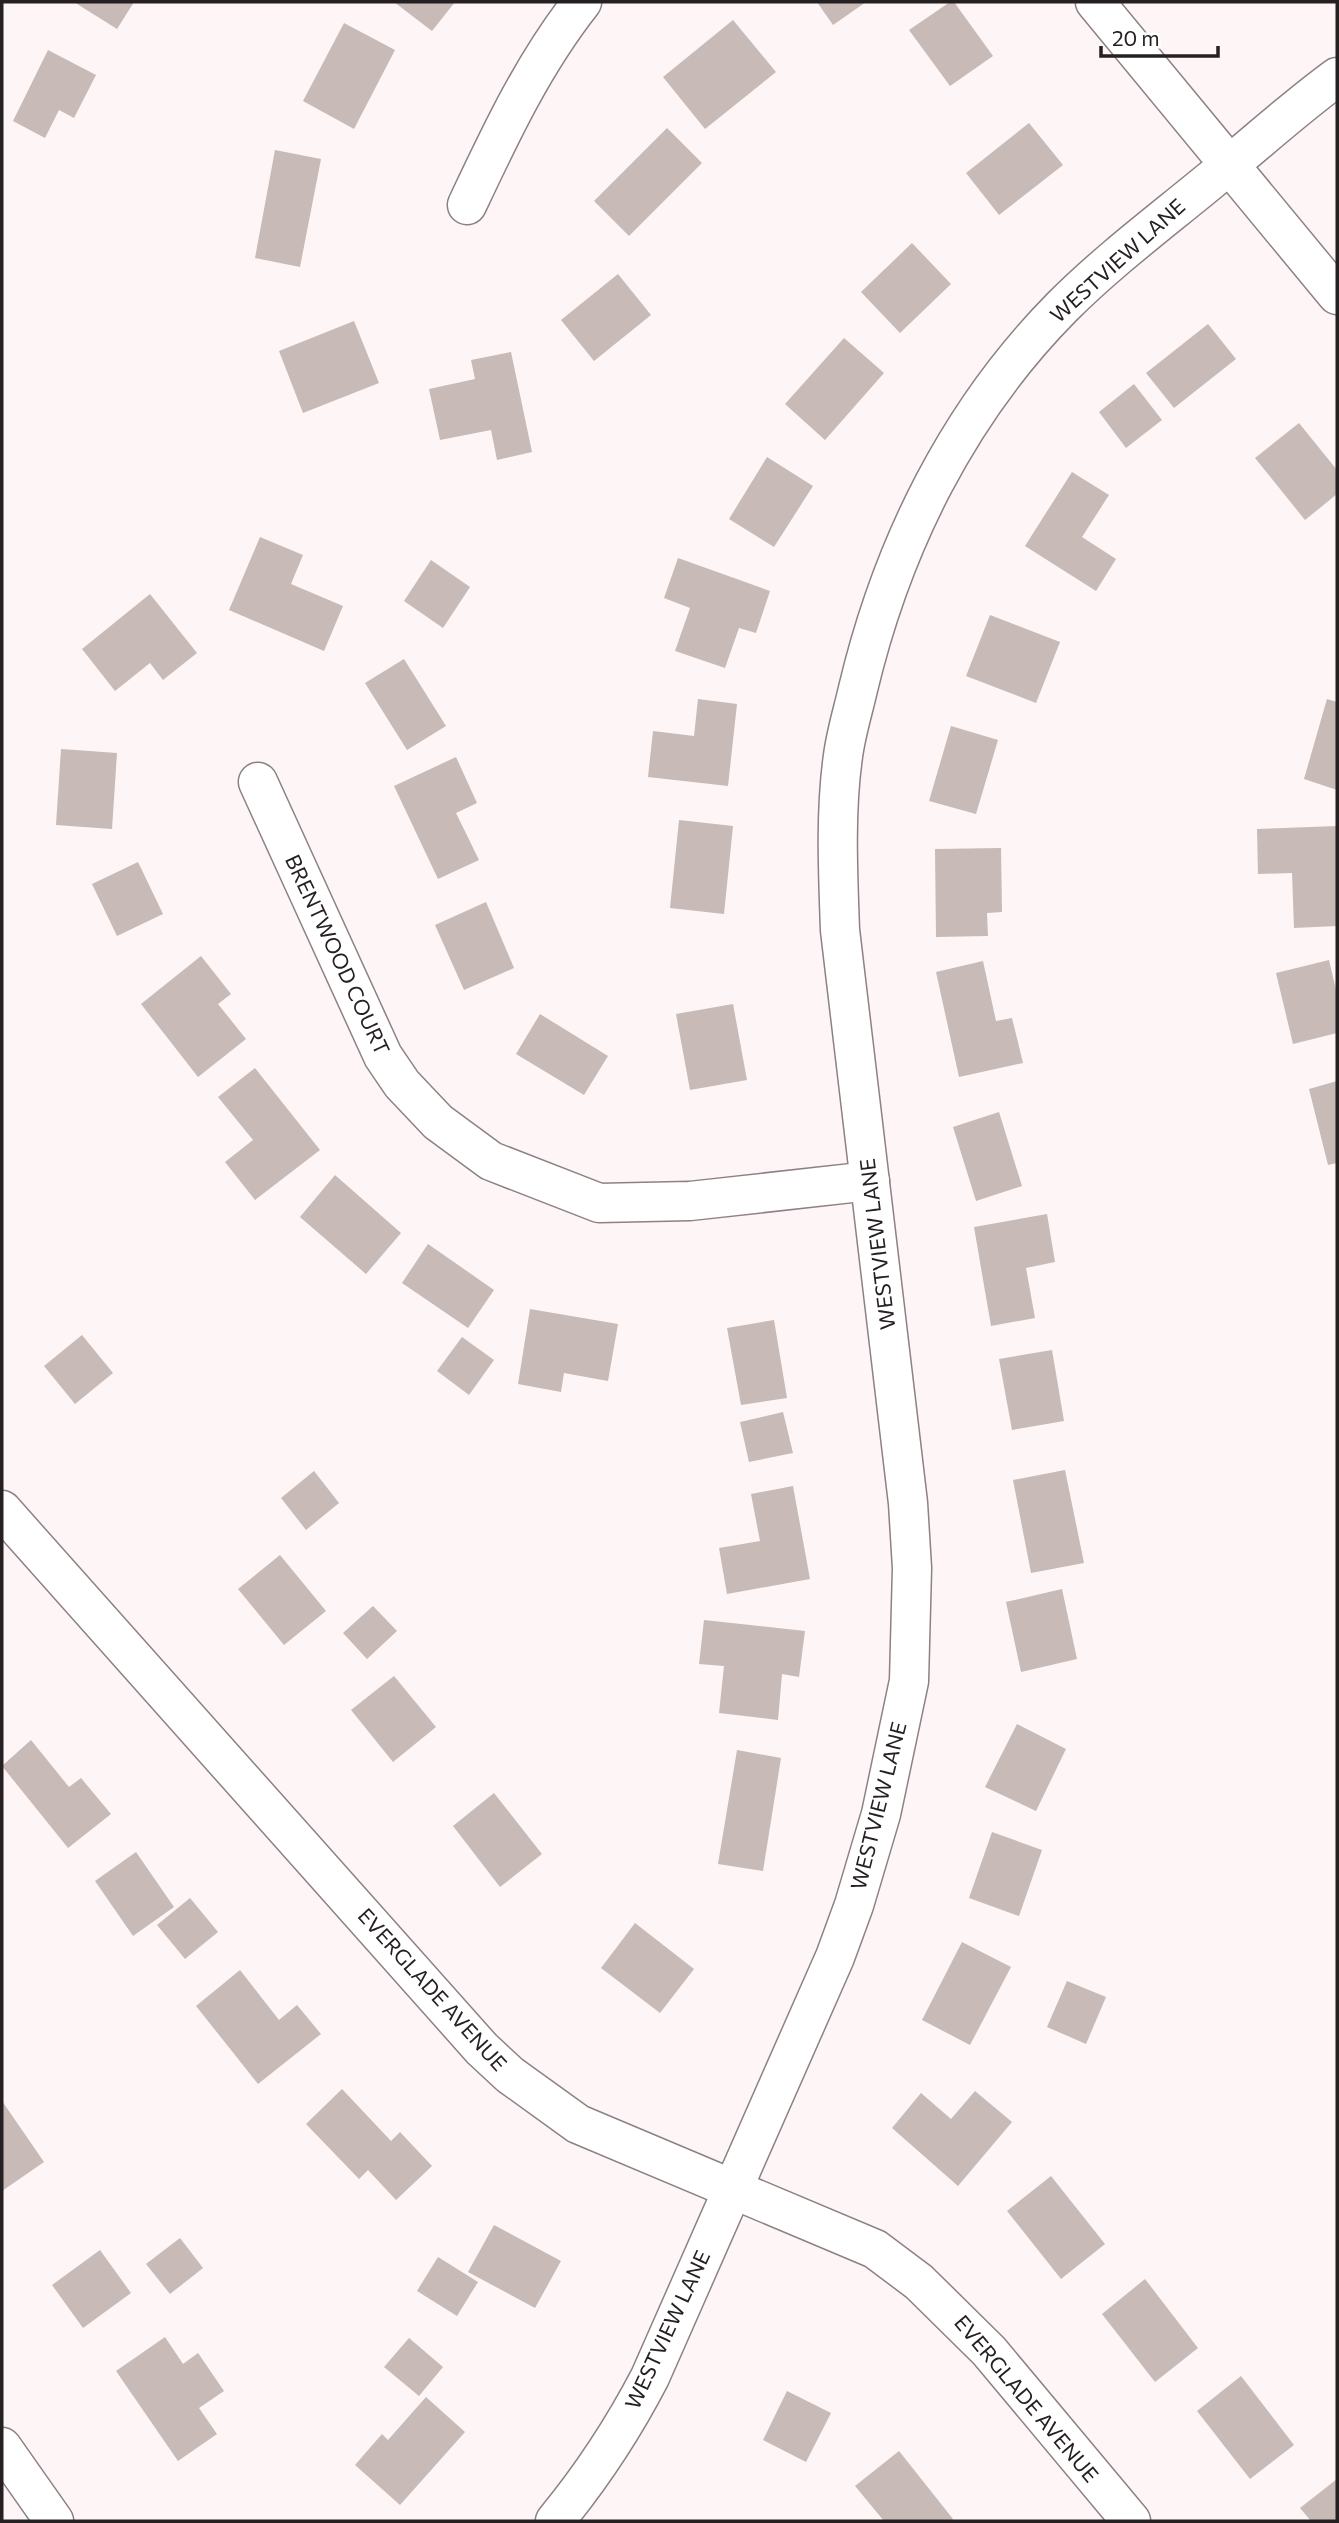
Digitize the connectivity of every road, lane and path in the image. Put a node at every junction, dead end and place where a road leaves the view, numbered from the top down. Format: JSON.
{"nodes":[{"id":1,"x":582,"y":2,"type":"edge"},
{"id":2,"x":1095,"y":2,"type":"edge"},
{"id":3,"x":1337,"y":77,"type":"edge"},
{"id":4,"x":1230,"y":165,"type":"junction"},
{"id":5,"x":467,"y":205,"type":"dead end"},
{"id":6,"x":1337,"y":295,"type":"edge"},
{"id":7,"x":258,"y":782,"type":"dead end"},
{"id":8,"x":870,"y":1181,"type":"junction"},
{"id":9,"x":2,"y":1510,"type":"edge"},
{"id":10,"x":732,"y":2188,"type":"junction"},
{"id":11,"x":2,"y":2447,"type":"edge"},
{"id":12,"x":54,"y":2521,"type":"edge"},
{"id":13,"x":555,"y":2521,"type":"edge"},
{"id":14,"x":1131,"y":2521,"type":"edge"}],
"edges":[{"from":1,"to":5,"type":"street"},
{"from":2,"to":4,"type":"street"},
{"from":3,"to":4,"type":"street","name":"WESTVIEW LANE"},
{"from":4,"to":6,"type":"street"},
{"from":4,"to":8,"type":"street","name":"WESTVIEW LANE"},
{"from":7,"to":8,"type":"street","name":"BRENTWOOD COURT"},
{"from":8,"to":10,"type":"street","name":"WESTVIEW LANE"},
{"from":9,"to":10,"type":"street","name":"EVERGLADE AVENUE"},
{"from":10,"to":13,"type":"street","name":"WESTVIEW LANE"},
{"from":10,"to":14,"type":"street","name":"EVERGLADE AVENUE"},
{"from":11,"to":12,"type":"street"}]}
